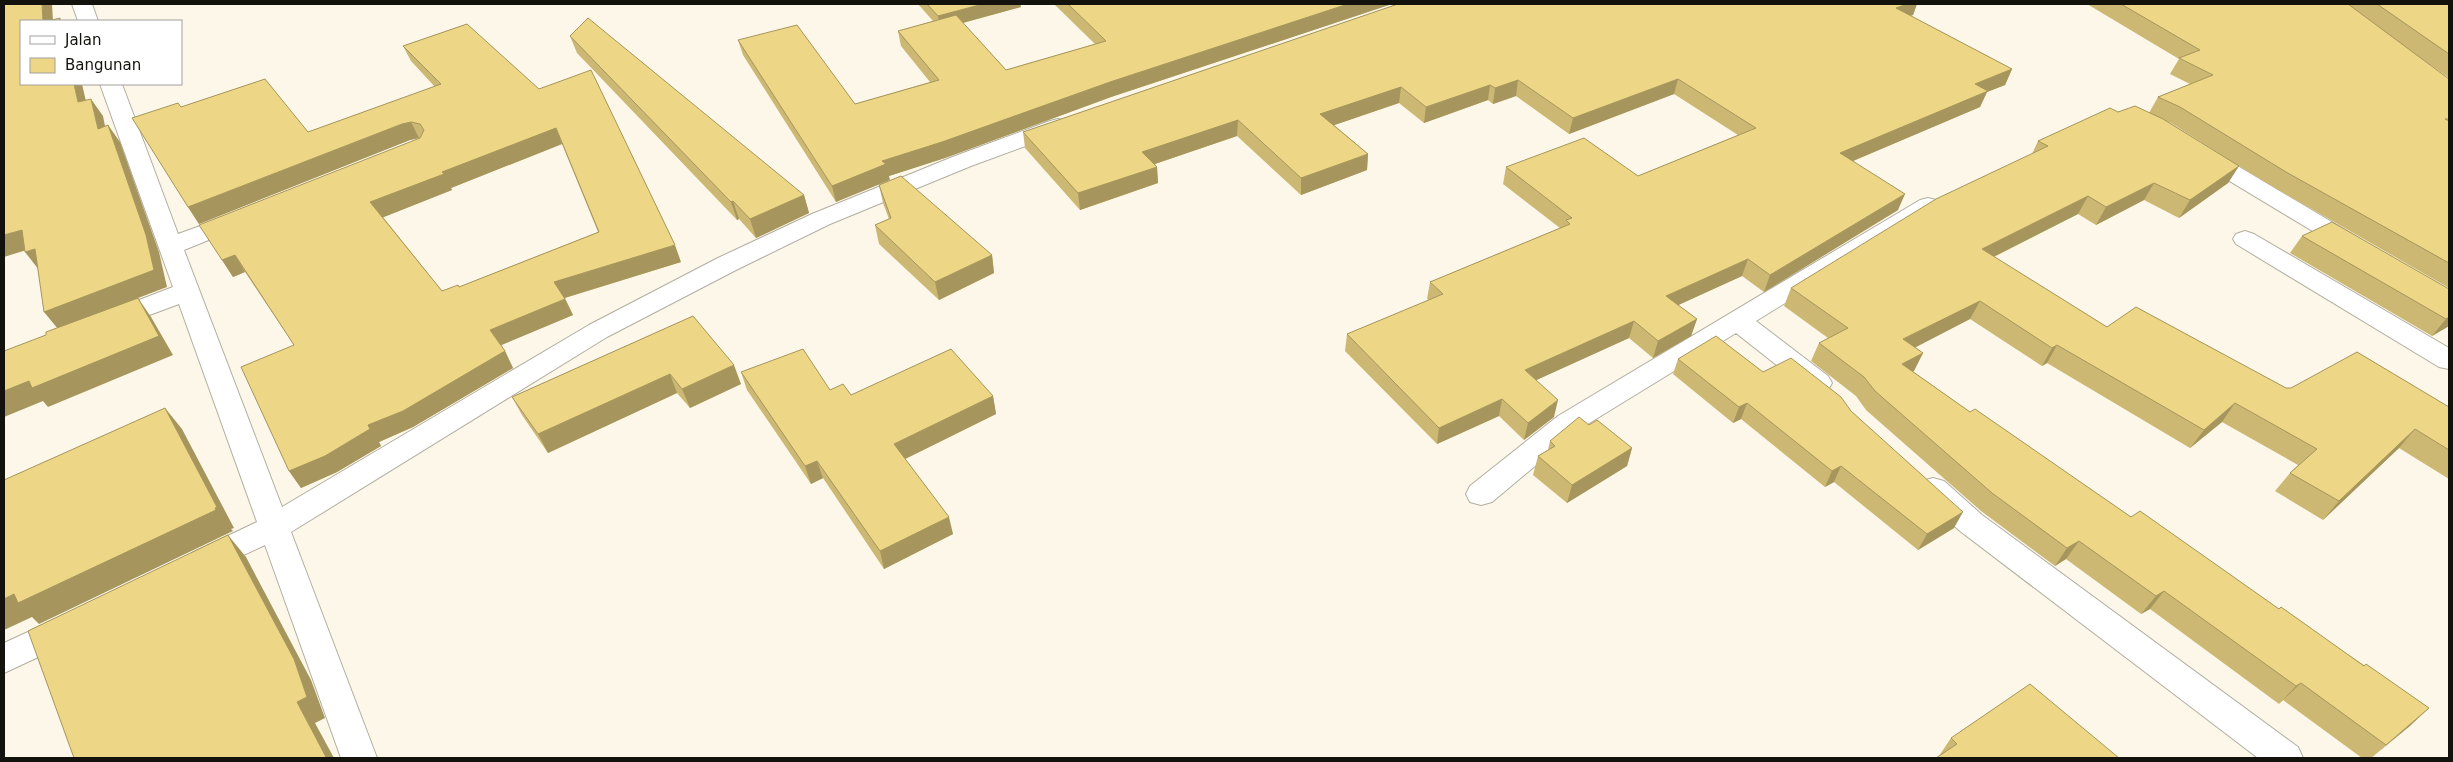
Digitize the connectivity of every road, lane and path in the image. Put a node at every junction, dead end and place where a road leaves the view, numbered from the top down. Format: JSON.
{"nodes":[{"id":1,"x":82,"y":4,"type":"edge"},
{"id":2,"x":88,"y":20,"type":"edge"},
{"id":3,"x":111,"y":85,"type":"edge"},
{"id":4,"x":1083,"y":117,"type":"edge"},
{"id":5,"x":2184,"y":143,"type":"edge"},
{"id":6,"x":1946,"y":197,"type":"edge"},
{"id":7,"x":263,"y":210,"type":"edge"},
{"id":8,"x":2245,"y":239,"type":"dead end"},
{"id":9,"x":171,"y":246,"type":"junction"},
{"id":10,"x":2374,"y":258,"type":"edge"},
{"id":11,"x":187,"y":291,"type":"junction"},
{"id":12,"x":1736,"y":320,"type":"junction"},
{"id":13,"x":86,"y":330,"type":"edge"},
{"id":14,"x":2449,"y":360,"type":"edge"},
{"id":15,"x":1837,"y":398,"type":"edge"},
{"id":16,"x":1915,"y":473,"type":"edge"},
{"id":17,"x":1481,"y":494,"type":"dead end"},
{"id":18,"x":274,"y":527,"type":"junction"},
{"id":19,"x":178,"y":574,"type":"edge"},
{"id":20,"x":82,"y":621,"type":"edge"},
{"id":21,"x":4,"y":659,"type":"edge"},
{"id":22,"x":359,"y":758,"type":"edge"},
{"id":23,"x":2286,"y":758,"type":"edge"}],
"edges":[{"from":1,"to":2,"type":"street"},
{"from":3,"to":9,"type":"street"},
{"from":4,"to":18,"type":"street"},
{"from":5,"to":10,"type":"street"},
{"from":6,"to":12,"type":"street"},
{"from":7,"to":9,"type":"street"},
{"from":8,"to":14,"type":"street"},
{"from":9,"to":11,"type":"street"},
{"from":11,"to":13,"type":"street"},
{"from":11,"to":18,"type":"street"},
{"from":12,"to":15,"type":"street"},
{"from":12,"to":17,"type":"street"},
{"from":16,"to":23,"type":"street"},
{"from":18,"to":19,"type":"street"},
{"from":18,"to":22,"type":"street"},
{"from":20,"to":21,"type":"street"}]}
